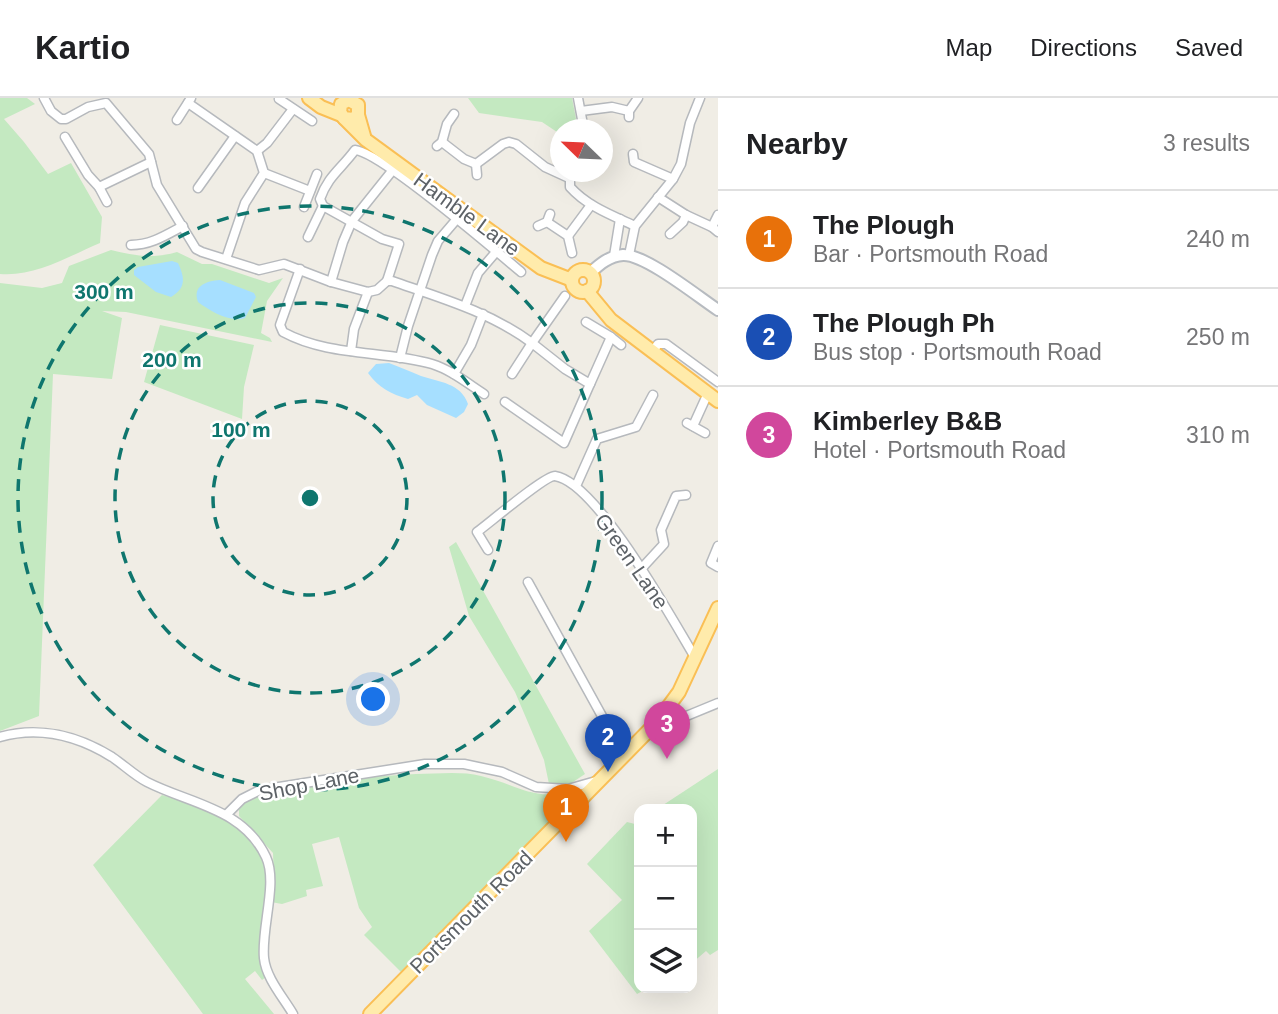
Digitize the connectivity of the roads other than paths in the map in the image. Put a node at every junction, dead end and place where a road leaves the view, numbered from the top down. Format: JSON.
{"nodes":[{"id":1,"x":44,"y":98,"type":"edge"},
{"id":2,"x":309,"y":98,"type":"edge"},
{"id":3,"x":578,"y":98,"type":"edge"},
{"id":4,"x":638,"y":98,"type":"edge"},
{"id":5,"x":701,"y":98,"type":"edge"},
{"id":6,"x":279,"y":99,"type":"edge"},
{"id":7,"x":348,"y":99,"type":"edge"},
{"id":8,"x":106,"y":101,"type":"edge"},
{"id":9,"x":190,"y":101,"type":"edge"},
{"id":10,"x":293,"y":109,"type":"junction"},
{"id":11,"x":581,"y":111,"type":"junction"},
{"id":12,"x":454,"y":114,"type":"dead end"},
{"id":13,"x":348,"y":116,"type":"junction"},
{"id":14,"x":582,"y":119,"type":"edge"},
{"id":15,"x":177,"y":120,"type":"dead end"},
{"id":16,"x":312,"y":121,"type":"dead end"},
{"id":17,"x":235,"y":136,"type":"junction"},
{"id":18,"x":65,"y":137,"type":"dead end"},
{"id":19,"x":257,"y":151,"type":"junction"},
{"id":20,"x":632,"y":161,"type":"dead end"},
{"id":21,"x":151,"y":163,"type":"junction"},
{"id":22,"x":476,"y":164,"type":"junction"},
{"id":23,"x":550,"y":168,"type":"edge"},
{"id":24,"x":392,"y":171,"type":"junction"},
{"id":25,"x":264,"y":173,"type":"junction"},
{"id":26,"x":317,"y":174,"type":"dead end"},
{"id":27,"x":477,"y":174,"type":"dead end"},
{"id":28,"x":673,"y":178,"type":"junction"},
{"id":29,"x":570,"y":182,"type":"edge"},
{"id":30,"x":99,"y":187,"type":"junction"},
{"id":31,"x":198,"y":188,"type":"dead end"},
{"id":32,"x":310,"y":191,"type":"junction"},
{"id":33,"x":658,"y":197,"type":"junction"},
{"id":34,"x":107,"y":202,"type":"dead end"},
{"id":35,"x":591,"y":205,"type":"junction"},
{"id":36,"x":323,"y":206,"type":"junction"},
{"id":37,"x":304,"y":207,"type":"dead end"},
{"id":38,"x":686,"y":215,"type":"junction"},
{"id":39,"x":718,"y":215,"type":"edge"},
{"id":40,"x":620,"y":219,"type":"junction"},
{"id":41,"x":456,"y":220,"type":"junction"},
{"id":42,"x":352,"y":221,"type":"junction"},
{"id":43,"x":545,"y":221,"type":"dead end"},
{"id":44,"x":183,"y":226,"type":"junction"},
{"id":45,"x":635,"y":226,"type":"junction"},
{"id":46,"x":715,"y":230,"type":"edge"},
{"id":47,"x":675,"y":232,"type":"dead end"},
{"id":48,"x":568,"y":236,"type":"junction"},
{"id":49,"x":308,"y":237,"type":"dead end"},
{"id":50,"x":131,"y":245,"type":"dead end"},
{"id":51,"x":496,"y":252,"type":"junction"},
{"id":52,"x":572,"y":253,"type":"dead end"},
{"id":53,"x":629,"y":255,"type":"junction"},
{"id":54,"x":614,"y":257,"type":"junction"},
{"id":55,"x":226,"y":259,"type":"junction"},
{"id":56,"x":300,"y":269,"type":"junction"},
{"id":57,"x":521,"y":272,"type":"dead end"},
{"id":58,"x":590,"y":274,"type":"junction"},
{"id":59,"x":572,"y":280,"type":"junction"},
{"id":60,"x":387,"y":281,"type":"junction"},
{"id":61,"x":331,"y":282,"type":"junction"},
{"id":62,"x":421,"y":290,"type":"junction"},
{"id":63,"x":587,"y":291,"type":"junction"},
{"id":64,"x":368,"y":292,"type":"junction"},
{"id":65,"x":565,"y":296,"type":"dead end"},
{"id":66,"x":465,"y":306,"type":"junction"},
{"id":67,"x":718,"y":310,"type":"edge"},
{"id":68,"x":483,"y":314,"type":"junction"},
{"id":69,"x":586,"y":322,"type":"dead end"},
{"id":70,"x":611,"y":337,"type":"junction"},
{"id":71,"x":532,"y":343,"type":"junction"},
{"id":72,"x":621,"y":345,"type":"dead end"},
{"id":73,"x":351,"y":351,"type":"junction"},
{"id":74,"x":652,"y":352,"type":"junction"},
{"id":75,"x":401,"y":358,"type":"junction"},
{"id":76,"x":454,"y":374,"type":"junction"},
{"id":77,"x":512,"y":374,"type":"dead end"},
{"id":78,"x":718,"y":382,"type":"edge"},
{"id":79,"x":590,"y":384,"type":"junction"},
{"id":80,"x":484,"y":394,"type":"dead end"},
{"id":81,"x":653,"y":395,"type":"dead end"},
{"id":82,"x":713,"y":397,"type":"edge"},
{"id":83,"x":505,"y":402,"type":"dead end"},
{"id":84,"x":705,"y":433,"type":"dead end"},
{"id":85,"x":576,"y":486,"type":"junction"},
{"id":86,"x":686,"y":495,"type":"dead end"},
{"id":87,"x":718,"y":547,"type":"edge"},
{"id":88,"x":488,"y":550,"type":"dead end"},
{"id":89,"x":718,"y":567,"type":"edge"},
{"id":90,"x":641,"y":569,"type":"junction"},
{"id":91,"x":528,"y":582,"type":"dead end"},
{"id":92,"x":718,"y":608,"type":"edge"},
{"id":93,"x":696,"y":659,"type":"junction"},
{"id":94,"x":718,"y":703,"type":"edge"},
{"id":95,"x":657,"y":722,"type":"junction"},
{"id":96,"x":0,"y":737,"type":"edge"},
{"id":97,"x":624,"y":757,"type":"junction"},
{"id":98,"x":598,"y":781,"type":"junction"},
{"id":99,"x":227,"y":814,"type":"junction"},
{"id":100,"x":293,"y":1014,"type":"edge"},
{"id":101,"x":370,"y":1014,"type":"edge"}],
"edges":[{"from":1,"to":8,"type":"street"},
{"from":2,"to":13,"type":"main road"},
{"from":3,"to":11,"type":"street"},
{"from":4,"to":11,"type":"street"},
{"from":5,"to":28,"type":"street"},
{"from":6,"to":10,"type":"street"},
{"from":7,"to":13,"type":"main road","name":"Hamble Lane"},
{"from":8,"to":21,"type":"street"},
{"from":9,"to":15,"type":"street"},
{"from":9,"to":17,"type":"street"},
{"from":10,"to":16,"type":"street"},
{"from":10,"to":19,"type":"street"},
{"from":11,"to":14,"type":"street"},
{"from":12,"to":22,"type":"street"},
{"from":13,"to":59,"type":"main road","name":"Hamble Lane"},
{"from":17,"to":19,"type":"street"},
{"from":17,"to":31,"type":"street"},
{"from":18,"to":30,"type":"street"},
{"from":19,"to":25,"type":"street"},
{"from":20,"to":28,"type":"street"},
{"from":21,"to":30,"type":"street"},
{"from":21,"to":44,"type":"street"},
{"from":22,"to":23,"type":"street"},
{"from":22,"to":27,"type":"street"},
{"from":24,"to":36,"type":"street"},
{"from":24,"to":41,"type":"street"},
{"from":24,"to":42,"type":"street"},
{"from":25,"to":32,"type":"street"},
{"from":25,"to":55,"type":"street"},
{"from":26,"to":32,"type":"street"},
{"from":28,"to":33,"type":"street"},
{"from":29,"to":35,"type":"street"},
{"from":30,"to":34,"type":"street"},
{"from":32,"to":37,"type":"street"},
{"from":33,"to":38,"type":"street"},
{"from":33,"to":45,"type":"street"},
{"from":35,"to":40,"type":"street"},
{"from":35,"to":48,"type":"street"},
{"from":36,"to":42,"type":"street"},
{"from":36,"to":49,"type":"street"},
{"from":38,"to":46,"type":"street"},
{"from":38,"to":47,"type":"street"},
{"from":39,"to":46,"type":"street"},
{"from":40,"to":45,"type":"street"},
{"from":40,"to":54,"type":"street"},
{"from":41,"to":51,"type":"street"},
{"from":41,"to":62,"type":"street"},
{"from":42,"to":60,"type":"street"},
{"from":42,"to":61,"type":"street"},
{"from":43,"to":48,"type":"street"},
{"from":44,"to":50,"type":"street"},
{"from":44,"to":55,"type":"street"},
{"from":45,"to":53,"type":"street"},
{"from":48,"to":52,"type":"street"},
{"from":51,"to":57,"type":"street"},
{"from":51,"to":66,"type":"street"},
{"from":53,"to":54,"type":"street"},
{"from":53,"to":67,"type":"street"},
{"from":54,"to":58,"type":"street"},
{"from":55,"to":56,"type":"street"},
{"from":56,"to":61,"type":"street"},
{"from":56,"to":73,"type":"street"},
{"from":58,"to":59,"type":"main road"},
{"from":58,"to":63,"type":"main road"},
{"from":59,"to":63,"type":"main road"},
{"from":60,"to":62,"type":"street"},
{"from":60,"to":64,"type":"street"},
{"from":61,"to":64,"type":"street"},
{"from":62,"to":66,"type":"street"},
{"from":62,"to":75,"type":"street"},
{"from":63,"to":74,"type":"main road"},
{"from":64,"to":73,"type":"street"},
{"from":65,"to":71,"type":"street"},
{"from":66,"to":68,"type":"street"},
{"from":68,"to":71,"type":"street"},
{"from":68,"to":76,"type":"street"},
{"from":69,"to":70,"type":"street"},
{"from":70,"to":72,"type":"street"},
{"from":70,"to":79,"type":"street"},
{"from":71,"to":77,"type":"street"},
{"from":71,"to":79,"type":"street"},
{"from":73,"to":75,"type":"street"},
{"from":74,"to":78,"type":"street"},
{"from":74,"to":82,"type":"main road"},
{"from":75,"to":76,"type":"street"},
{"from":76,"to":80,"type":"street"},
{"from":79,"to":83,"type":"street"},
{"from":81,"to":85,"type":"street"},
{"from":82,"to":84,"type":"street"},
{"from":85,"to":88,"type":"street","name":"Green Lane"},
{"from":85,"to":90,"type":"street","name":"Green Lane"},
{"from":86,"to":90,"type":"street"},
{"from":87,"to":89,"type":"street"},
{"from":90,"to":93,"type":"street","name":"Green Lane"},
{"from":91,"to":97,"type":"street"},
{"from":92,"to":93,"type":"main road","name":"Portsmouth Road"},
{"from":93,"to":95,"type":"main road","name":"Portsmouth Road"},
{"from":94,"to":95,"type":"street"},
{"from":95,"to":97,"type":"main road","name":"Portsmouth Road"},
{"from":96,"to":99,"type":"street"},
{"from":97,"to":98,"type":"main road","name":"Portsmouth Road"},
{"from":98,"to":99,"type":"street","name":"Shop Lane"},
{"from":98,"to":101,"type":"main road","name":"Portsmouth Road"},
{"from":99,"to":100,"type":"street"}]}
